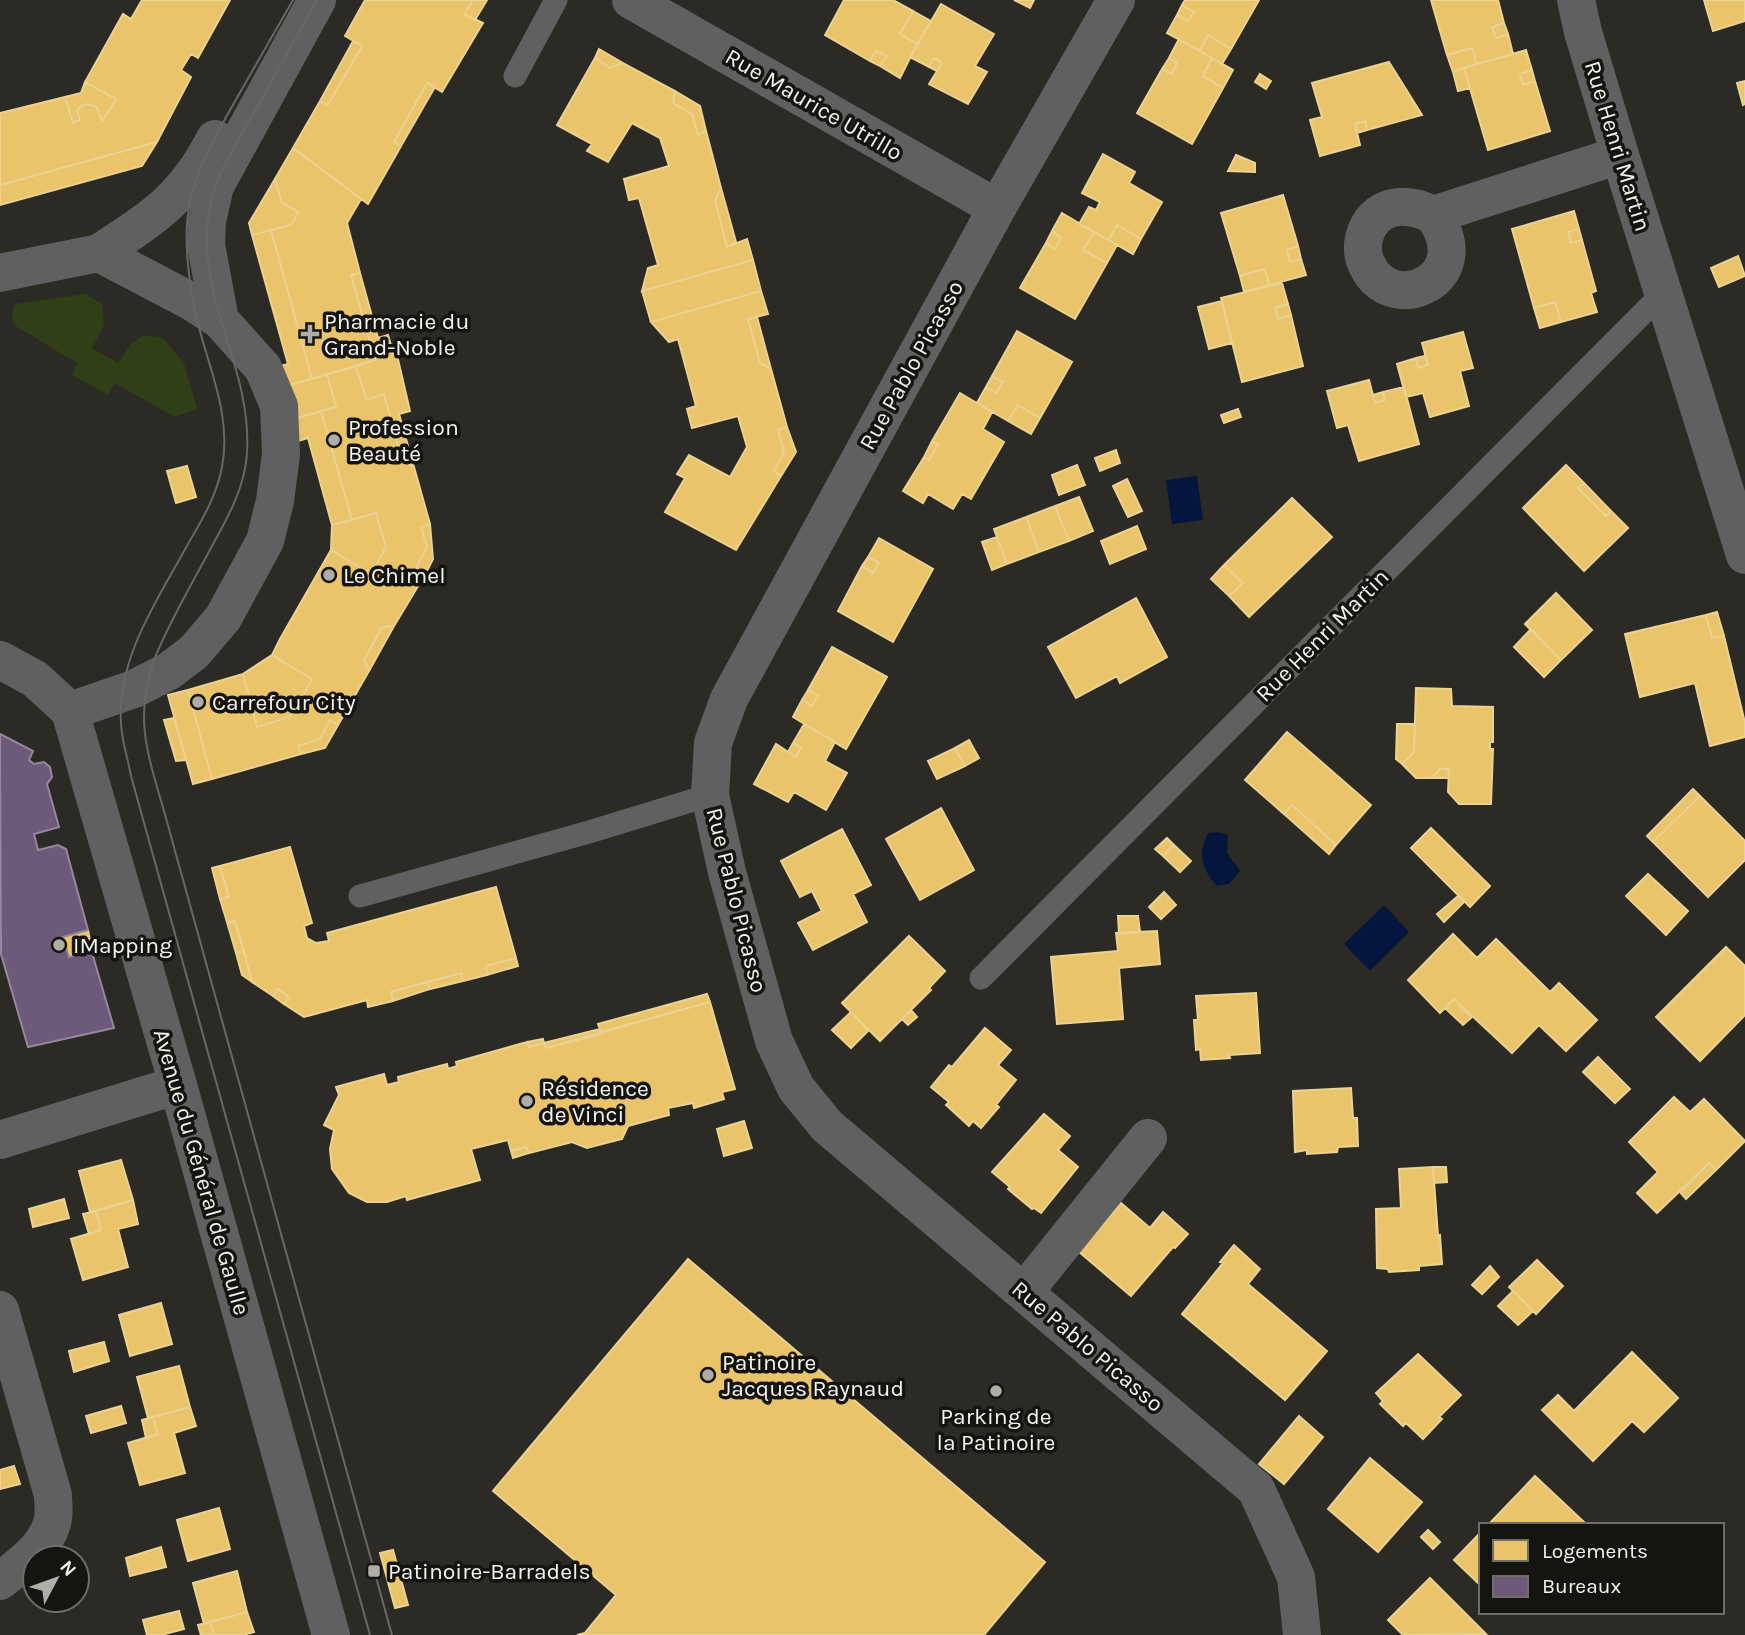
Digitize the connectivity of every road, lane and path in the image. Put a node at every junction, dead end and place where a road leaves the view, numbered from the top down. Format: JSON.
{"nodes":[{"id":1,"x":293,"y":0,"type":"edge"},
{"id":2,"x":317,"y":0,"type":"edge"},
{"id":3,"x":556,"y":0,"type":"edge"},
{"id":4,"x":631,"y":0,"type":"edge"},
{"id":5,"x":1116,"y":0,"type":"edge"},
{"id":6,"x":1576,"y":0,"type":"edge"},
{"id":7,"x":515,"y":76,"type":"dead end"},
{"id":8,"x":1620,"y":155,"type":"junction"},
{"id":9,"x":997,"y":208,"type":"junction"},
{"id":10,"x":1433,"y":215,"type":"dead end"},
{"id":11,"x":99,"y":253,"type":"junction"},
{"id":12,"x":0,"y":273,"type":"edge"},
{"id":13,"x":1664,"y":292,"type":"junction"},
{"id":14,"x":220,"y":320,"type":"junction"},
{"id":15,"x":1745,"y":555,"type":"edge"},
{"id":16,"x":0,"y":660,"type":"edge"},
{"id":17,"x":70,"y":711,"type":"junction"},
{"id":18,"x":710,"y":795,"type":"junction"},
{"id":19,"x":360,"y":896,"type":"dead end"},
{"id":20,"x":981,"y":978,"type":"dead end"},
{"id":21,"x":178,"y":1085,"type":"junction"},
{"id":22,"x":1148,"y":1138,"type":"dead end"},
{"id":23,"x":0,"y":1140,"type":"edge"},
{"id":24,"x":1012,"y":1282,"type":"junction"},
{"id":25,"x":0,"y":1310,"type":"edge"},
{"id":26,"x":0,"y":1581,"type":"edge"},
{"id":27,"x":331,"y":1635,"type":"edge"},
{"id":28,"x":1302,"y":1635,"type":"edge"}],
"edges":[{"from":1,"to":11,"type":"street"},
{"from":2,"to":14,"type":"street"},
{"from":3,"to":7,"type":"lane"},
{"from":4,"to":9,"type":"street","name":"Rue Maurice Utrillo"},
{"from":5,"to":9,"type":"street","name":"Rue Pablo Picasso"},
{"from":6,"to":8,"type":"street","name":"Rue Henri Martin"},
{"from":8,"to":10,"type":"street"},
{"from":8,"to":13,"type":"street","name":"Rue Henri Martin"},
{"from":9,"to":18,"type":"street","name":"Rue Pablo Picasso"},
{"from":11,"to":12,"type":"street"},
{"from":11,"to":14,"type":"street"},
{"from":13,"to":15,"type":"street","name":"Rue Henri Martin"},
{"from":13,"to":20,"type":"lane","name":"Rue Henri Martin"},
{"from":14,"to":17,"type":"street"},
{"from":16,"to":17,"type":"street"},
{"from":17,"to":21,"type":"street","name":"Avenue du Général de Gaulle"},
{"from":18,"to":19,"type":"lane"},
{"from":18,"to":24,"type":"street","name":"Rue Pablo Picasso"},
{"from":21,"to":23,"type":"street"},
{"from":21,"to":27,"type":"street","name":"Avenue du Général de Gaulle"},
{"from":22,"to":24,"type":"street"},
{"from":24,"to":28,"type":"street","name":"Rue Pablo Picasso"},
{"from":25,"to":26,"type":"street"}]}
